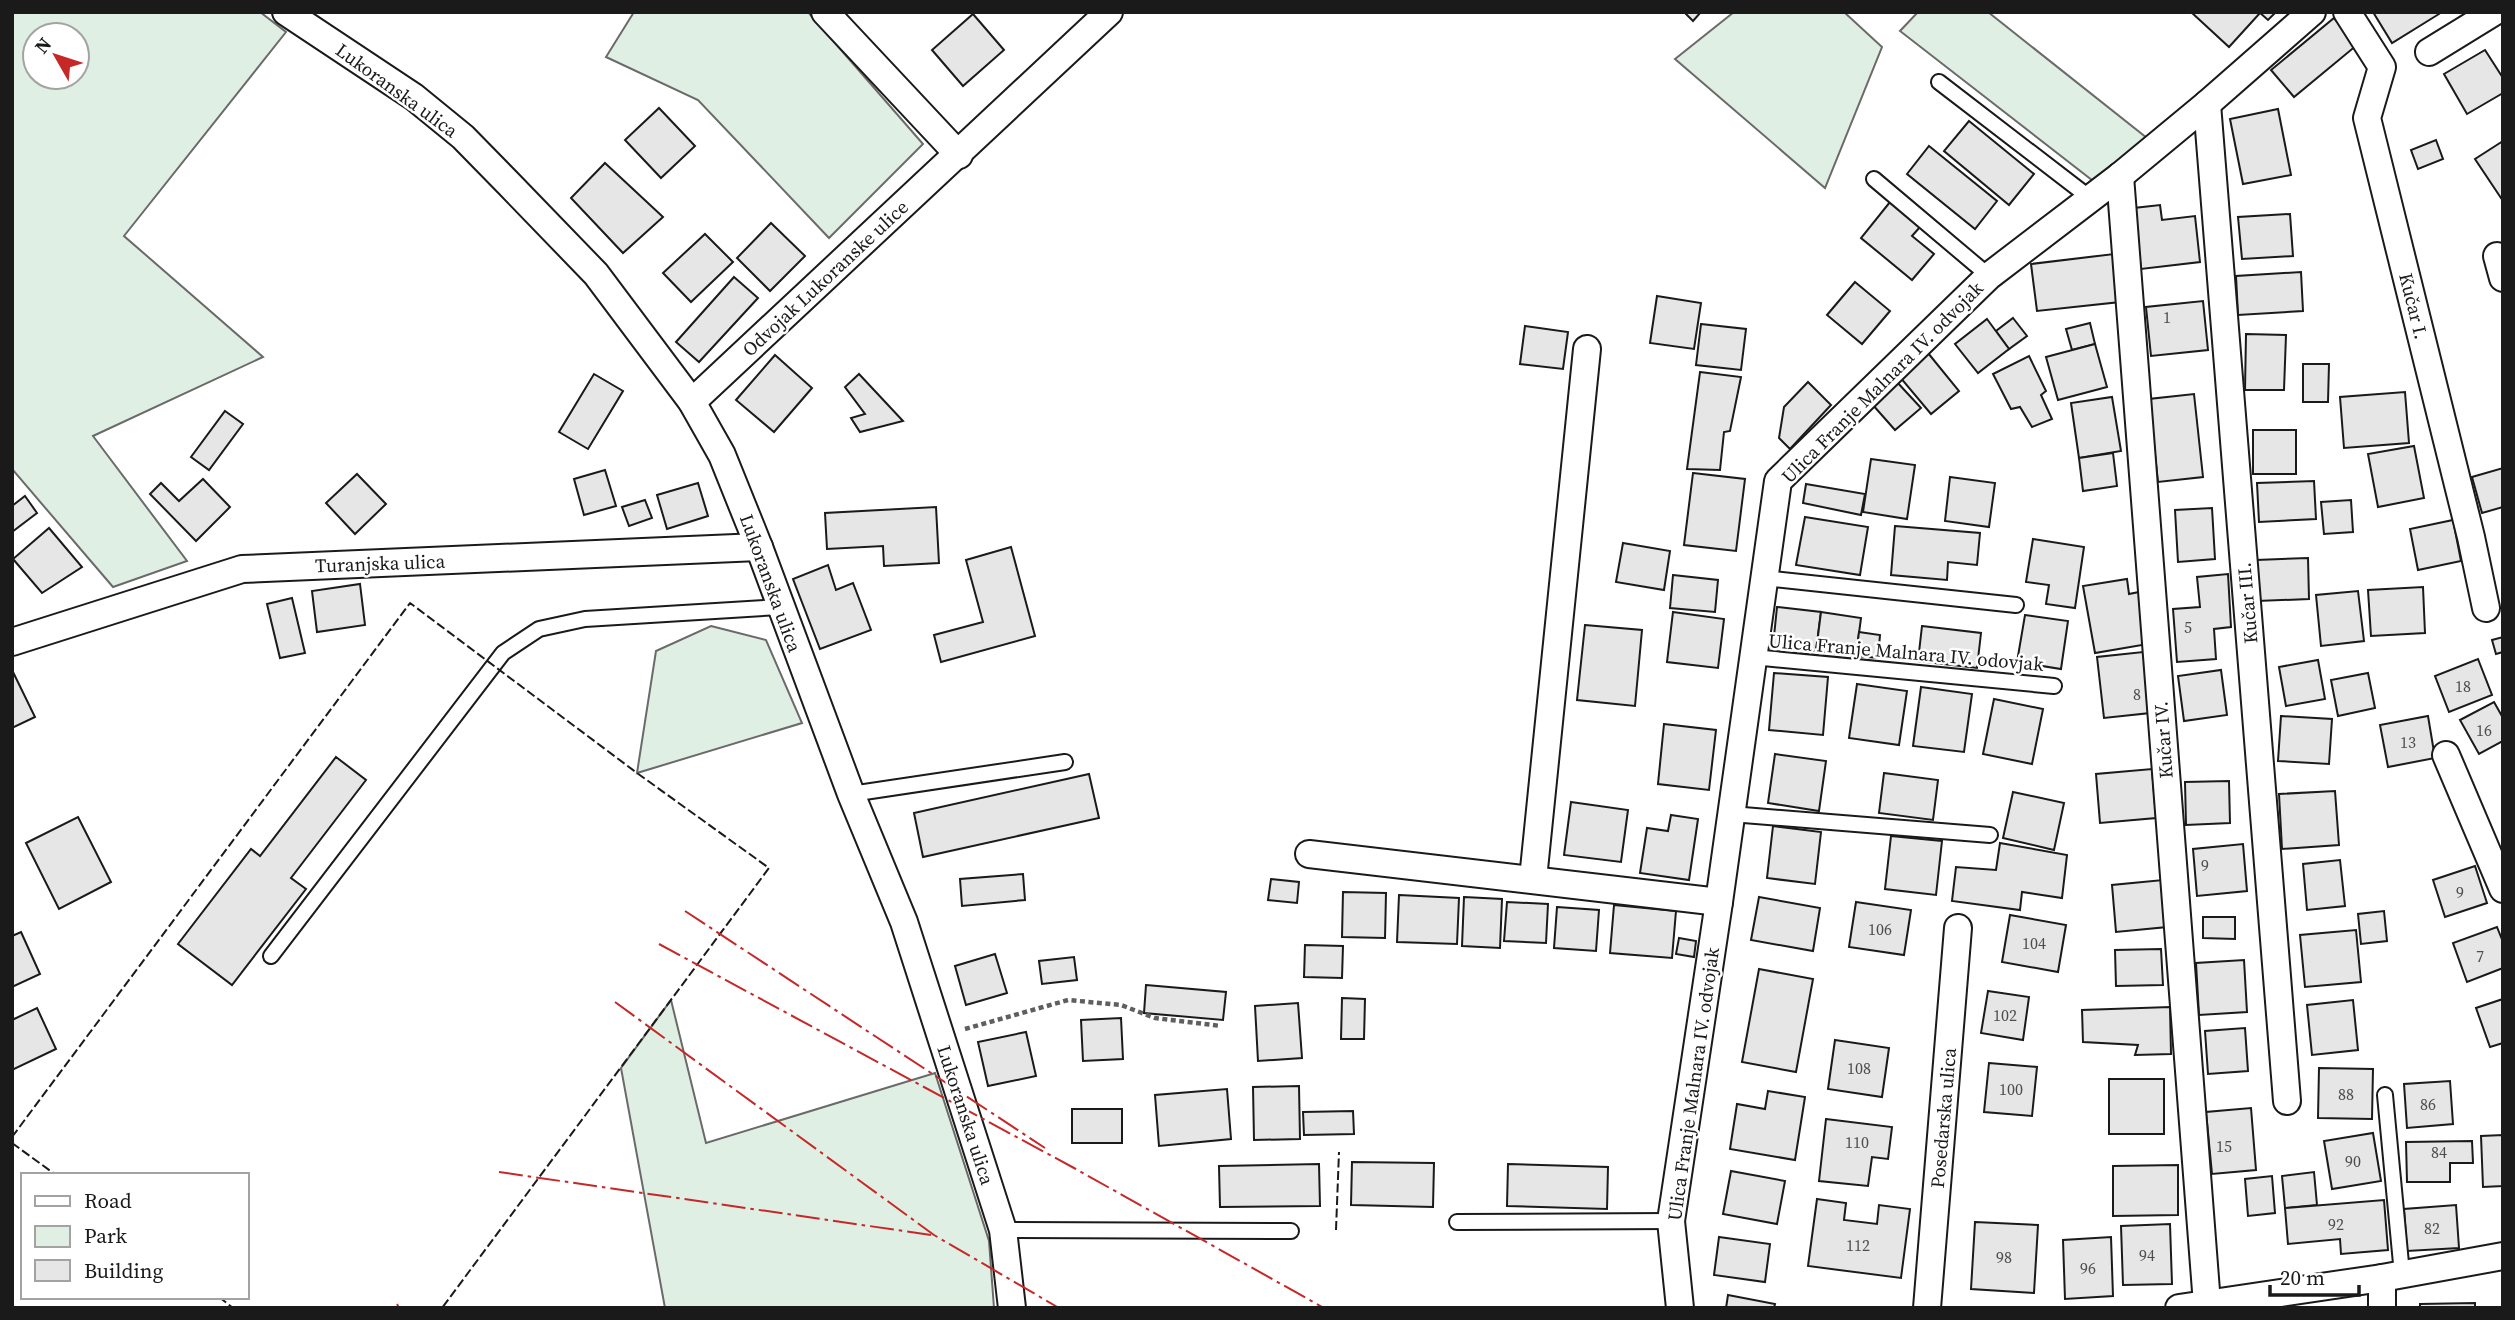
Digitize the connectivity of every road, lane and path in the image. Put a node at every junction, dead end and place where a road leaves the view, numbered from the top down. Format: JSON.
{"nodes":[{"id":1,"x":286,"y":12,"type":"edge"},
{"id":2,"x":825,"y":12,"type":"edge"},
{"id":3,"x":1109,"y":12,"type":"edge"},
{"id":4,"x":2312,"y":12,"type":"edge"},
{"id":5,"x":2347,"y":12,"type":"edge"},
{"id":6,"x":2494,"y":12,"type":"edge"},
{"id":7,"x":2429,"y":52,"type":"dead end"},
{"id":8,"x":1940,"y":82,"type":"dead end"},
{"id":9,"x":2207,"y":104,"type":"junction"},
{"id":10,"x":959,"y":155,"type":"junction"},
{"id":11,"x":2120,"y":176,"type":"junction"},
{"id":12,"x":1874,"y":179,"type":"dead end"},
{"id":13,"x":2090,"y":198,"type":"junction"},
{"id":14,"x":1989,"y":276,"type":"junction"},
{"id":15,"x":1587,"y":349,"type":"dead end"},
{"id":16,"x":692,"y":402,"type":"junction"},
{"id":17,"x":760,"y":548,"type":"junction"},
{"id":18,"x":1764,"y":578,"type":"junction"},
{"id":19,"x":2016,"y":606,"type":"dead end"},
{"id":20,"x":780,"y":607,"type":"junction"},
{"id":21,"x":2486,"y":608,"type":"dead end"},
{"id":22,"x":12,"y":642,"type":"edge"},
{"id":23,"x":1753,"y":657,"type":"junction"},
{"id":24,"x":2054,"y":686,"type":"dead end"},
{"id":25,"x":2446,"y":755,"type":"dead end"},
{"id":26,"x":1065,"y":762,"type":"dead end"},
{"id":27,"x":850,"y":794,"type":"junction"},
{"id":28,"x":1731,"y":814,"type":"junction"},
{"id":29,"x":1990,"y":835,"type":"dead end"},
{"id":30,"x":1308,"y":854,"type":"dead end"},
{"id":31,"x":1533,"y":879,"type":"junction"},
{"id":32,"x":2503,"y":889,"type":"edge"},
{"id":33,"x":1719,"y":902,"type":"junction"},
{"id":34,"x":1958,"y":928,"type":"dead end"},
{"id":35,"x":271,"y":956,"type":"dead end"},
{"id":36,"x":1221,"y":1026,"type":"dead end"},
{"id":37,"x":940,"y":1036,"type":"junction"},
{"id":38,"x":2385,"y":1095,"type":"dead end"},
{"id":39,"x":2287,"y":1101,"type":"dead end"},
{"id":40,"x":1671,"y":1221,"type":"junction"},
{"id":41,"x":1457,"y":1222,"type":"dead end"},
{"id":42,"x":1003,"y":1230,"type":"junction"},
{"id":43,"x":1291,"y":1231,"type":"dead end"},
{"id":44,"x":2503,"y":1256,"type":"edge"},
{"id":45,"x":2392,"y":1276,"type":"junction"},
{"id":46,"x":2207,"y":1304,"type":"junction"},
{"id":47,"x":1012,"y":1308,"type":"edge"},
{"id":48,"x":1680,"y":1308,"type":"edge"},
{"id":49,"x":1927,"y":1308,"type":"edge"},
{"id":50,"x":2179,"y":1308,"type":"edge"},
{"id":51,"x":2382,"y":1308,"type":"edge"}],
"edges":[{"from":1,"to":16,"type":"street","name":"Lukoranska ulica"},
{"from":2,"to":10,"type":"street"},
{"from":3,"to":10,"type":"street","name":"Odvojak Lukoranske ulice"},
{"from":4,"to":9,"type":"street","name":"Ulica Franje Malnara IV. odvojak"},
{"from":5,"to":21,"type":"street","name":"Kučar I."},
{"from":6,"to":7,"type":"street"},
{"from":8,"to":13,"type":"lane"},
{"from":9,"to":11,"type":"street","name":"Ulica Franje Malnara IV. odvojak"},
{"from":9,"to":39,"type":"street","name":"Kučar III."},
{"from":10,"to":16,"type":"street","name":"Odvojak Lukoranske ulice"},
{"from":11,"to":13,"type":"street","name":"Ulica Franje Malnara IV. odvojak"},
{"from":11,"to":46,"type":"street","name":"Kučar IV."},
{"from":12,"to":14,"type":"lane"},
{"from":13,"to":14,"type":"street","name":"Ulica Franje Malnara IV. odvojak"},
{"from":14,"to":18,"type":"street","name":"Ulica Franje Malnara IV. odvojak"},
{"from":15,"to":31,"type":"street"},
{"from":16,"to":17,"type":"street","name":"Lukoranska ulica"},
{"from":17,"to":20,"type":"street","name":"Lukoranska ulica"},
{"from":17,"to":22,"type":"street","name":"Turanjska ulica"},
{"from":18,"to":19,"type":"lane"},
{"from":18,"to":23,"type":"street","name":"Ulica Franje Malnara IV. odvojak"},
{"from":20,"to":27,"type":"street","name":"Lukoranska ulica"},
{"from":20,"to":35,"type":"lane"},
{"from":23,"to":24,"type":"lane","name":"Ulica Franje Malnara IV. odovjak"},
{"from":23,"to":28,"type":"street","name":"Ulica Franje Malnara IV. odvojak"},
{"from":25,"to":32,"type":"street"},
{"from":26,"to":27,"type":"lane"},
{"from":27,"to":37,"type":"street","name":"Lukoranska ulica"},
{"from":28,"to":29,"type":"lane"},
{"from":28,"to":33,"type":"street","name":"Ulica Franje Malnara IV. odvojak"},
{"from":30,"to":31,"type":"street"},
{"from":31,"to":33,"type":"street"},
{"from":33,"to":40,"type":"street","name":"Ulica Franje Malnara IV. odvojak"},
{"from":34,"to":49,"type":"street","name":"Posedarska ulica"},
{"from":36,"to":37,"type":"path"},
{"from":37,"to":42,"type":"street","name":"Lukoranska ulica"},
{"from":38,"to":45,"type":"lane"},
{"from":40,"to":41,"type":"lane"},
{"from":40,"to":48,"type":"street","name":"Ulica Franje Malnara IV. odvojak"},
{"from":42,"to":43,"type":"lane"},
{"from":42,"to":47,"type":"street","name":"Lukoranska ulica"},
{"from":44,"to":45,"type":"street"},
{"from":45,"to":46,"type":"street"},
{"from":45,"to":51,"type":"street"},
{"from":46,"to":50,"type":"street"}]}
